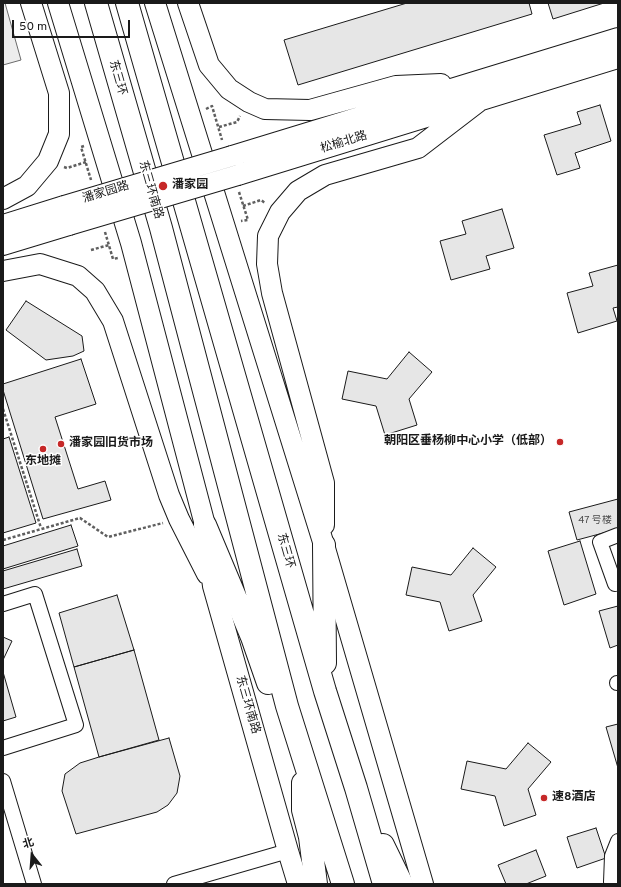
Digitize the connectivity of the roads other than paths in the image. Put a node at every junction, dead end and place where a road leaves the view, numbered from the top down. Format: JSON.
{"nodes":[{"id":1,"x":31,"y":3,"type":"edge"},
{"id":2,"x":58,"y":3,"type":"edge"},
{"id":3,"x":96,"y":3,"type":"edge"},
{"id":4,"x":127,"y":3,"type":"edge"},
{"id":5,"x":155,"y":3,"type":"edge"},
{"id":6,"x":188,"y":3,"type":"edge"},
{"id":7,"x":618,"y":38,"type":"edge"},
{"id":8,"x":618,"y":58,"type":"edge"},
{"id":9,"x":471,"y":83,"type":"junction"},
{"id":10,"x":478,"y":102,"type":"junction"},
{"id":11,"x":228,"y":149,"type":"joint"},
{"id":12,"x":139,"y":153,"type":"joint"},
{"id":13,"x":3,"y":199,"type":"edge"},
{"id":14,"x":3,"y":225,"type":"edge"},
{"id":15,"x":3,"y":246,"type":"edge"},
{"id":16,"x":3,"y":271,"type":"edge"},
{"id":17,"x":205,"y":525,"type":"junction"},
{"id":18,"x":618,"y":535,"type":"edge"},
{"id":19,"x":324,"y":545,"type":"junction"},
{"id":20,"x":618,"y":583,"type":"edge"},
{"id":21,"x":213,"y":586,"type":"junction"},
{"id":22,"x":3,"y":604,"type":"edge"},
{"id":23,"x":325,"y":690,"type":"junction"},
{"id":24,"x":287,"y":706,"type":"junction"},
{"id":25,"x":3,"y":748,"type":"edge"},
{"id":26,"x":303,"y":760,"type":"junction"},
{"id":27,"x":3,"y":781,"type":"edge"},
{"id":28,"x":356,"y":788,"type":"junction"},
{"id":29,"x":618,"y":841,"type":"edge"},
{"id":30,"x":288,"y":851,"type":"junction"},
{"id":31,"x":611,"y":882,"type":"edge"},
{"id":32,"x":34,"y":884,"type":"edge"},
{"id":33,"x":174,"y":884,"type":"edge"},
{"id":34,"x":298,"y":884,"type":"edge"},
{"id":35,"x":316,"y":884,"type":"edge"},
{"id":36,"x":343,"y":884,"type":"edge"},
{"id":37,"x":384,"y":884,"type":"edge"},
{"id":38,"x":402,"y":884,"type":"edge"},
{"id":39,"x":424,"y":884,"type":"edge"}],
"edges":[{"from":1,"to":13,"type":"street"},
{"from":2,"to":17,"type":"street","name":"东三环南路"},
{"from":3,"to":12,"type":"highway","name":"东三环"},
{"from":4,"to":23,"type":"highway","name":"东三环"},
{"from":5,"to":19,"type":"street"},
{"from":6,"to":9,"type":"street"},
{"from":7,"to":9,"type":"street","name":"松榆北路"},
{"from":8,"to":10,"type":"street","name":"松榆北路"},
{"from":9,"to":11,"type":"street","name":"松榆北路"},
{"from":10,"to":15,"type":"street","name":"松榆北路","bridge":true},
{"from":10,"to":19,"type":"street"},
{"from":11,"to":14,"type":"street","name":"潘家园路","bridge":true},
{"from":12,"to":24,"type":"highway","name":"东三环南路"},
{"from":16,"to":21,"type":"street"},
{"from":17,"to":21,"type":"street","name":"东三环南路"},
{"from":17,"to":24,"type":"highway"},
{"from":18,"to":20,"type":"street"},
{"from":19,"to":23,"type":"highway"},
{"from":19,"to":39,"type":"street"},
{"from":21,"to":30,"type":"street","name":"东三环南路"},
{"from":22,"to":25,"type":"street"},
{"from":23,"to":28,"type":"highway","name":"东三环"},
{"from":24,"to":26,"type":"highway"},
{"from":26,"to":35,"type":"highway"},
{"from":26,"to":36,"type":"highway"},
{"from":27,"to":32,"type":"street"},
{"from":28,"to":37,"type":"highway","name":"东三环"},
{"from":28,"to":38,"type":"highway"},
{"from":29,"to":31,"type":"street"},
{"from":30,"to":33,"type":"street"},
{"from":30,"to":34,"type":"street","name":"东三环南路"}]}
